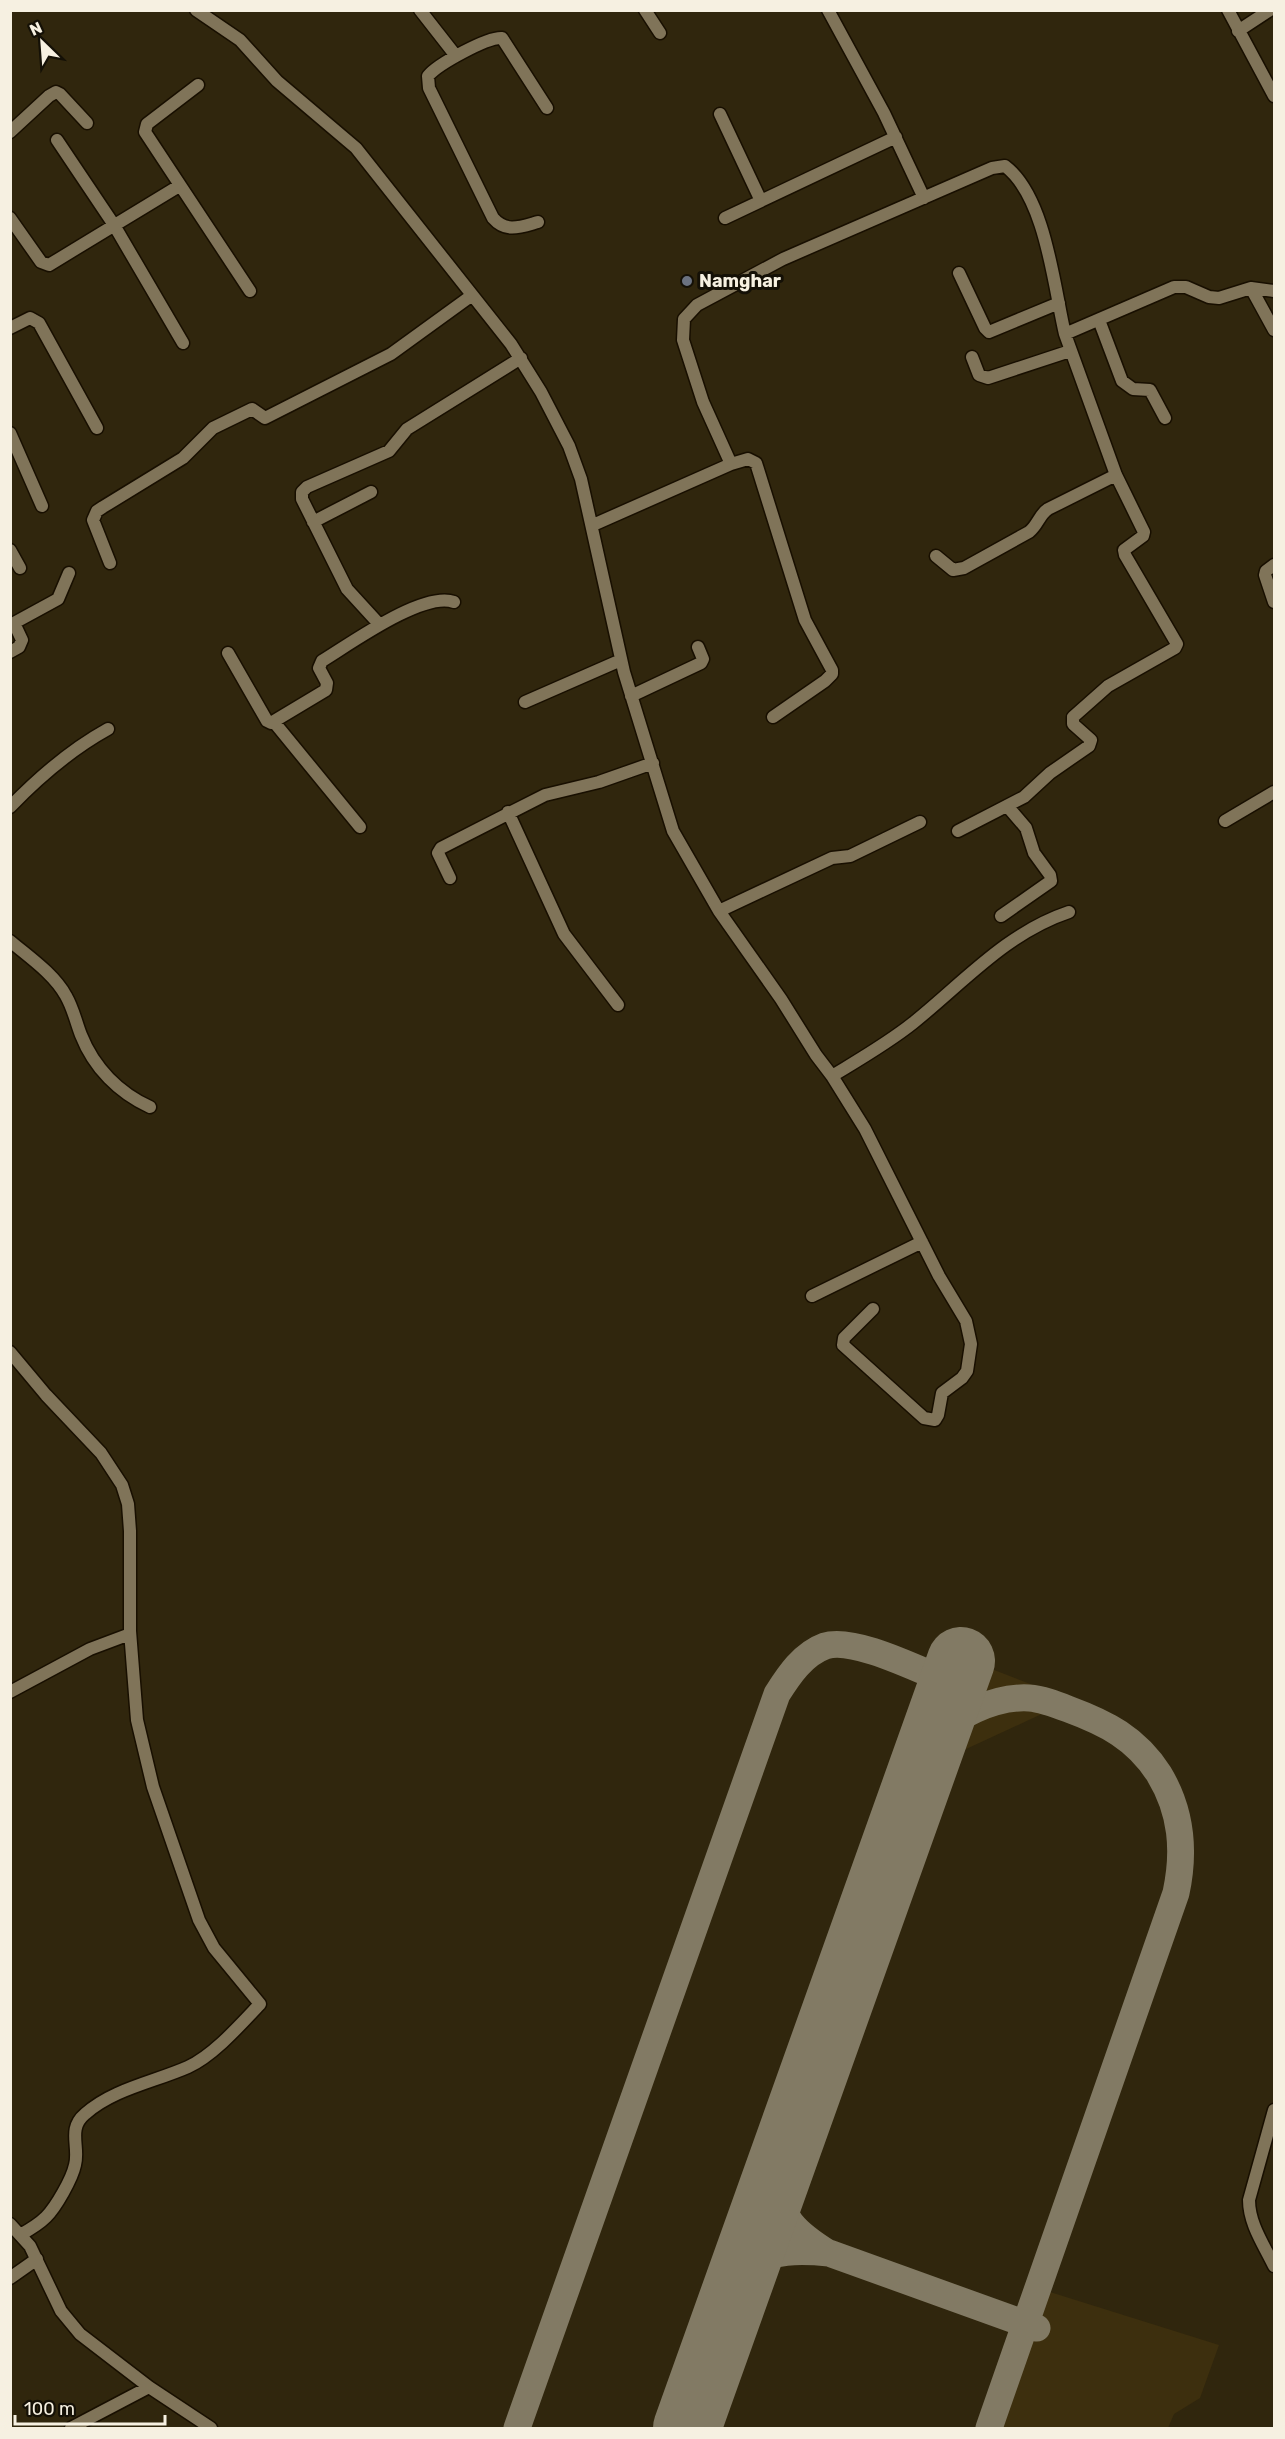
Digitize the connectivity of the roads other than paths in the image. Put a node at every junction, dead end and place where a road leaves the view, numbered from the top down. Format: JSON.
{"nodes":[{"id":1,"x":196,"y":10,"type":"edge"},
{"id":2,"x":420,"y":10,"type":"edge"},
{"id":3,"x":645,"y":10,"type":"edge"},
{"id":4,"x":828,"y":10,"type":"edge"},
{"id":5,"x":1228,"y":10,"type":"edge"},
{"id":6,"x":1269,"y":10,"type":"edge"},
{"id":7,"x":1238,"y":31,"type":"junction"},
{"id":8,"x":660,"y":33,"type":"dead end"},
{"id":9,"x":456,"y":56,"type":"junction"},
{"id":10,"x":198,"y":85,"type":"dead end"},
{"id":11,"x":1275,"y":96,"type":"edge"},
{"id":12,"x":547,"y":108,"type":"dead end"},
{"id":13,"x":720,"y":114,"type":"dead end"},
{"id":14,"x":87,"y":123,"type":"dead end"},
{"id":15,"x":10,"y":132,"type":"edge"},
{"id":16,"x":896,"y":137,"type":"junction"},
{"id":17,"x":57,"y":140,"type":"dead end"},
{"id":18,"x":179,"y":186,"type":"junction"},
{"id":19,"x":924,"y":198,"type":"junction"},
{"id":20,"x":761,"y":201,"type":"junction"},
{"id":21,"x":10,"y":218,"type":"edge"},
{"id":22,"x":724,"y":218,"type":"dead end"},
{"id":23,"x":538,"y":222,"type":"dead end"},
{"id":24,"x":114,"y":225,"type":"junction"},
{"id":25,"x":14,"y":233,"type":"edge"},
{"id":26,"x":959,"y":273,"type":"dead end"},
{"id":27,"x":1251,"y":288,"type":"junction"},
{"id":28,"x":250,"y":291,"type":"dead end"},
{"id":29,"x":1275,"y":291,"type":"edge"},
{"id":30,"x":471,"y":296,"type":"junction"},
{"id":31,"x":1059,"y":303,"type":"junction"},
{"id":32,"x":1099,"y":320,"type":"junction"},
{"id":33,"x":10,"y":328,"type":"edge"},
{"id":34,"x":1275,"y":330,"type":"edge"},
{"id":35,"x":1065,"y":334,"type":"junction"},
{"id":36,"x":183,"y":343,"type":"dead end"},
{"id":37,"x":1070,"y":351,"type":"junction"},
{"id":38,"x":972,"y":357,"type":"dead end"},
{"id":39,"x":521,"y":358,"type":"junction"},
{"id":40,"x":1165,"y":418,"type":"dead end"},
{"id":41,"x":97,"y":428,"type":"dead end"},
{"id":42,"x":10,"y":433,"type":"edge"},
{"id":43,"x":731,"y":464,"type":"junction"},
{"id":44,"x":1116,"y":476,"type":"junction"},
{"id":45,"x":370,"y":492,"type":"dead end"},
{"id":46,"x":42,"y":506,"type":"dead end"},
{"id":47,"x":313,"y":522,"type":"junction"},
{"id":48,"x":593,"y":525,"type":"junction"},
{"id":49,"x":10,"y":550,"type":"edge"},
{"id":50,"x":936,"y":556,"type":"dead end"},
{"id":51,"x":110,"y":563,"type":"dead end"},
{"id":52,"x":1275,"y":565,"type":"edge"},
{"id":53,"x":20,"y":568,"type":"dead end"},
{"id":54,"x":69,"y":573,"type":"dead end"},
{"id":55,"x":454,"y":602,"type":"dead end"},
{"id":56,"x":1275,"y":602,"type":"edge"},
{"id":57,"x":12,"y":620,"type":"edge"},
{"id":58,"x":379,"y":624,"type":"junction"},
{"id":59,"x":698,"y":647,"type":"dead end"},
{"id":60,"x":10,"y":652,"type":"edge"},
{"id":61,"x":228,"y":653,"type":"dead end"},
{"id":62,"x":621,"y":660,"type":"junction"},
{"id":63,"x":631,"y":696,"type":"junction"},
{"id":64,"x":525,"y":702,"type":"dead end"},
{"id":65,"x":772,"y":717,"type":"dead end"},
{"id":66,"x":274,"y":722,"type":"junction"},
{"id":67,"x":108,"y":729,"type":"dead end"},
{"id":68,"x":653,"y":763,"type":"junction"},
{"id":69,"x":1275,"y":792,"type":"edge"},
{"id":70,"x":10,"y":807,"type":"edge"},
{"id":71,"x":1008,"y":807,"type":"junction"},
{"id":72,"x":507,"y":812,"type":"junction"},
{"id":73,"x":1225,"y":821,"type":"dead end"},
{"id":74,"x":920,"y":822,"type":"dead end"},
{"id":75,"x":360,"y":827,"type":"dead end"},
{"id":76,"x":958,"y":831,"type":"dead end"},
{"id":77,"x":450,"y":878,"type":"dead end"},
{"id":78,"x":719,"y":911,"type":"junction"},
{"id":79,"x":1069,"y":912,"type":"dead end"},
{"id":80,"x":1001,"y":916,"type":"dead end"},
{"id":81,"x":10,"y":940,"type":"edge"},
{"id":82,"x":618,"y":1005,"type":"dead end"},
{"id":83,"x":832,"y":1076,"type":"junction"},
{"id":84,"x":150,"y":1107,"type":"dead end"},
{"id":85,"x":922,"y":1242,"type":"junction"},
{"id":86,"x":812,"y":1296,"type":"dead end"},
{"id":87,"x":873,"y":1309,"type":"dead end"},
{"id":88,"x":13,"y":1360,"type":"edge"},
{"id":89,"x":130,"y":1634,"type":"junction"},
{"id":90,"x":10,"y":1692,"type":"edge"},
{"id":91,"x":1275,"y":2110,"type":"edge"},
{"id":92,"x":10,"y":2224,"type":"edge"},
{"id":93,"x":20,"y":2235,"type":"junction"},
{"id":94,"x":38,"y":2259,"type":"junction"},
{"id":95,"x":1275,"y":2266,"type":"edge"},
{"id":96,"x":10,"y":2278,"type":"edge"},
{"id":97,"x":149,"y":2387,"type":"junction"},
{"id":98,"x":71,"y":2428,"type":"edge"},
{"id":99,"x":211,"y":2428,"type":"edge"}],
"edges":[{"from":1,"to":30,"type":"street"},
{"from":2,"to":9,"type":"street"},
{"from":3,"to":8,"type":"street"},
{"from":4,"to":16,"type":"street"},
{"from":5,"to":7,"type":"street"},
{"from":6,"to":7,"type":"street"},
{"from":7,"to":11,"type":"street"},
{"from":9,"to":12,"type":"street"},
{"from":9,"to":23,"type":"street"},
{"from":10,"to":18,"type":"street"},
{"from":13,"to":20,"type":"street"},
{"from":14,"to":15,"type":"street"},
{"from":16,"to":19,"type":"street"},
{"from":16,"to":20,"type":"street"},
{"from":17,"to":24,"type":"street"},
{"from":18,"to":24,"type":"street"},
{"from":18,"to":28,"type":"street"},
{"from":19,"to":31,"type":"street"},
{"from":19,"to":43,"type":"street"},
{"from":20,"to":22,"type":"street"},
{"from":21,"to":25,"type":"street"},
{"from":24,"to":25,"type":"street"},
{"from":24,"to":36,"type":"street"},
{"from":26,"to":31,"type":"street"},
{"from":27,"to":29,"type":"street"},
{"from":27,"to":32,"type":"street"},
{"from":27,"to":34,"type":"street"},
{"from":30,"to":39,"type":"street"},
{"from":30,"to":51,"type":"street"},
{"from":31,"to":35,"type":"street"},
{"from":32,"to":35,"type":"street"},
{"from":32,"to":40,"type":"street"},
{"from":33,"to":41,"type":"street"},
{"from":35,"to":37,"type":"street"},
{"from":37,"to":38,"type":"street"},
{"from":37,"to":44,"type":"street"},
{"from":39,"to":47,"type":"street"},
{"from":39,"to":48,"type":"street"},
{"from":42,"to":46,"type":"street"},
{"from":43,"to":48,"type":"street"},
{"from":43,"to":65,"type":"street"},
{"from":44,"to":50,"type":"street"},
{"from":44,"to":71,"type":"street"},
{"from":45,"to":47,"type":"street"},
{"from":47,"to":58,"type":"street"},
{"from":48,"to":62,"type":"street"},
{"from":49,"to":53,"type":"street"},
{"from":52,"to":56,"type":"street"},
{"from":54,"to":57,"type":"street"},
{"from":55,"to":58,"type":"street"},
{"from":57,"to":60,"type":"street"},
{"from":58,"to":66,"type":"street"},
{"from":59,"to":63,"type":"street"},
{"from":61,"to":66,"type":"street"},
{"from":62,"to":63,"type":"street"},
{"from":62,"to":64,"type":"street"},
{"from":63,"to":68,"type":"street"},
{"from":66,"to":75,"type":"street"},
{"from":67,"to":70,"type":"street"},
{"from":68,"to":72,"type":"street"},
{"from":68,"to":78,"type":"street"},
{"from":69,"to":73,"type":"street"},
{"from":71,"to":76,"type":"street"},
{"from":71,"to":80,"type":"street"},
{"from":72,"to":77,"type":"street"},
{"from":72,"to":82,"type":"street"},
{"from":74,"to":78,"type":"street"},
{"from":78,"to":83,"type":"street"},
{"from":79,"to":83,"type":"street"},
{"from":81,"to":84,"type":"street"},
{"from":83,"to":85,"type":"street"},
{"from":85,"to":86,"type":"street"},
{"from":85,"to":87,"type":"street"},
{"from":88,"to":89,"type":"street"},
{"from":89,"to":90,"type":"street"},
{"from":89,"to":93,"type":"street"},
{"from":91,"to":95,"type":"street"},
{"from":92,"to":93,"type":"street"},
{"from":93,"to":94,"type":"street"},
{"from":94,"to":96,"type":"street"},
{"from":94,"to":97,"type":"street"},
{"from":97,"to":98,"type":"street"},
{"from":97,"to":99,"type":"street"}]}
